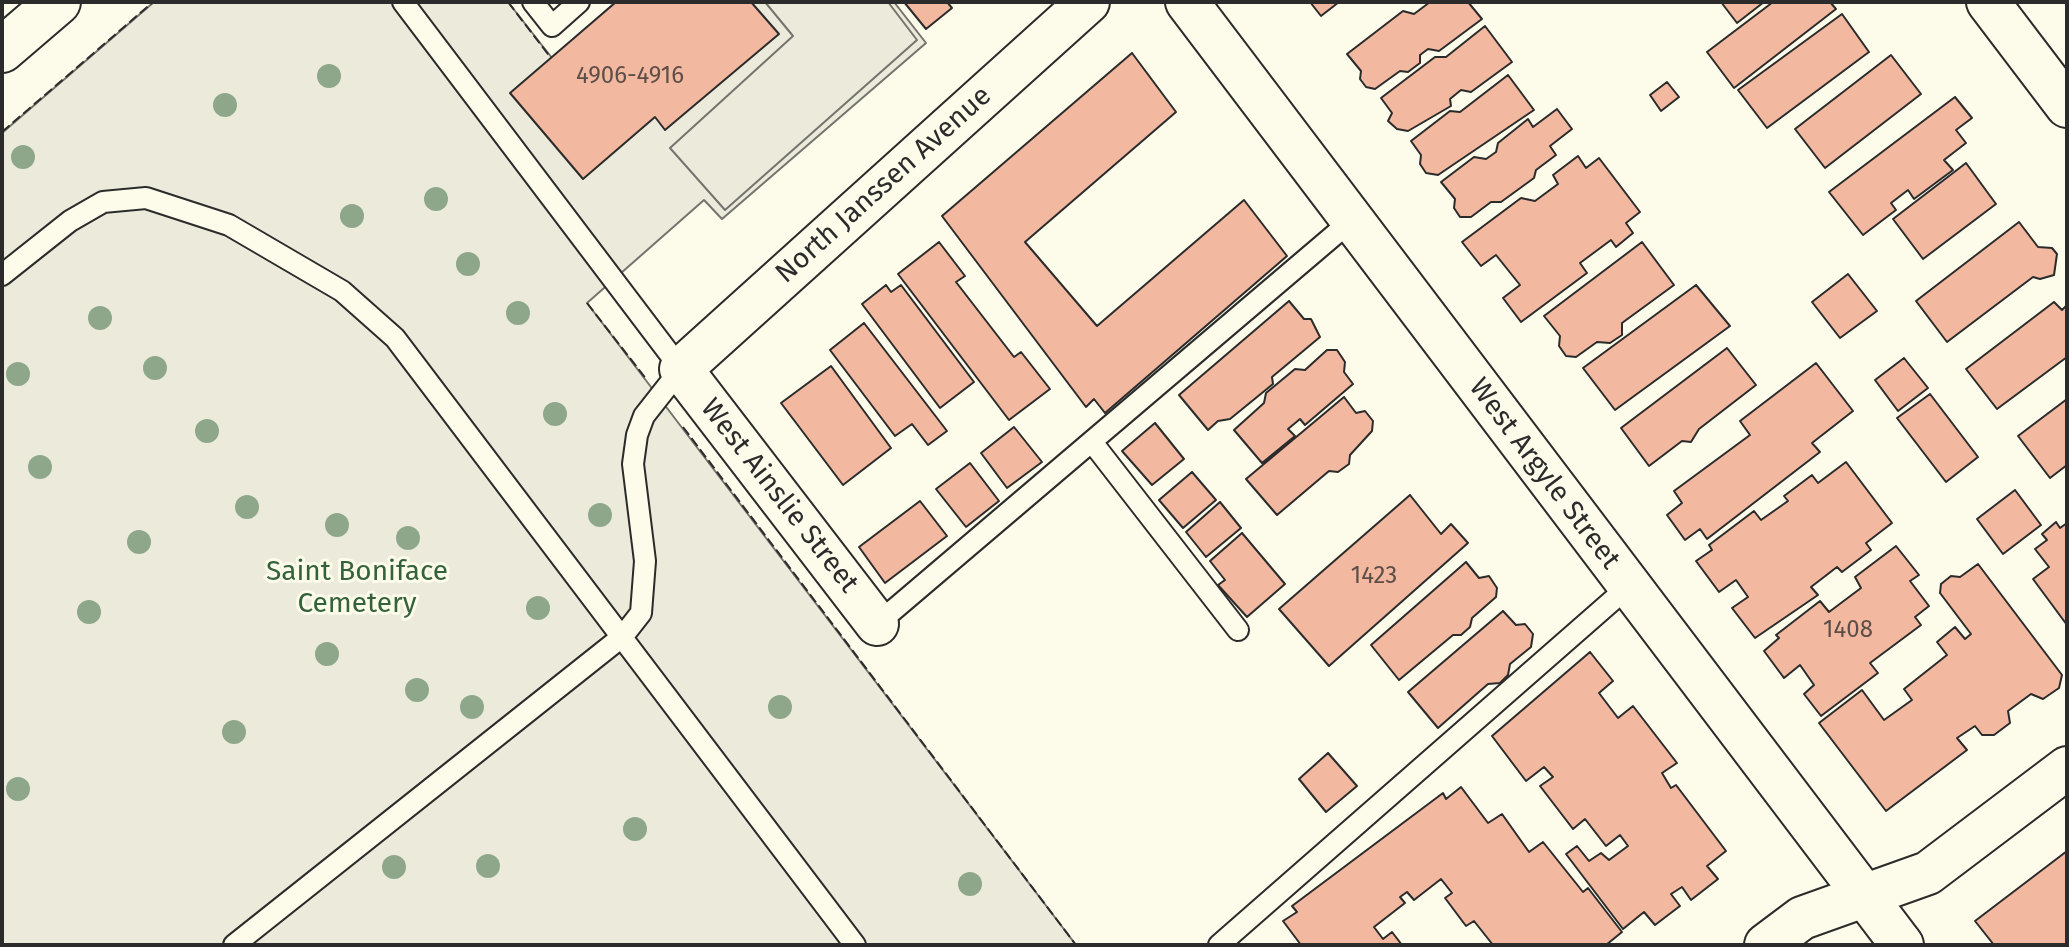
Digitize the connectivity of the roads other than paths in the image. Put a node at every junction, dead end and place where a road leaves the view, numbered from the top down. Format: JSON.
{"nodes":[{"id":1,"x":58,"y":2,"type":"edge"},
{"id":2,"x":403,"y":2,"type":"edge"},
{"id":3,"x":533,"y":2,"type":"edge"},
{"id":4,"x":579,"y":2,"type":"edge"},
{"id":5,"x":1088,"y":2,"type":"edge"},
{"id":6,"x":1187,"y":2,"type":"edge"},
{"id":7,"x":1988,"y":2,"type":"edge"},
{"id":8,"x":2,"y":50,"type":"edge"},
{"id":9,"x":2067,"y":106,"type":"edge"},
{"id":10,"x":1352,"y":220,"type":"junction"},
{"id":11,"x":2,"y":275,"type":"edge"},
{"id":12,"x":681,"y":369,"type":"junction"},
{"id":13,"x":1092,"y":442,"type":"junction"},
{"id":14,"x":1629,"y":586,"type":"junction"},
{"id":15,"x":877,"y":624,"type":"joint"},
{"id":16,"x":1238,"y":630,"type":"dead end"},
{"id":17,"x":623,"y":636,"type":"junction"},
{"id":18,"x":2067,"y":768,"type":"edge"},
{"id":19,"x":1865,"y":897,"type":"junction"},
{"id":20,"x":234,"y":945,"type":"edge"},
{"id":21,"x":855,"y":945,"type":"edge"},
{"id":22,"x":1219,"y":945,"type":"edge"},
{"id":23,"x":1766,"y":945,"type":"edge"},
{"id":24,"x":1902,"y":945,"type":"edge"}],
"edges":[{"from":1,"to":8,"type":"main road"},
{"from":2,"to":12,"type":"lane"},
{"from":3,"to":4,"type":"lane"},
{"from":5,"to":12,"type":"street","name":"North Janssen Avenue"},
{"from":6,"to":10,"type":"street","name":"West Argyle Street"},
{"from":7,"to":9,"type":"street"},
{"from":10,"to":13,"type":"lane"},
{"from":10,"to":14,"type":"street","name":"West Argyle Street"},
{"from":11,"to":17,"type":"lane"},
{"from":12,"to":15,"type":"street","name":"West Ainslie Street"},
{"from":12,"to":17,"type":"lane"},
{"from":13,"to":15,"type":"lane"},
{"from":13,"to":16,"type":"lane"},
{"from":14,"to":19,"type":"street","name":"West Argyle Street"},
{"from":14,"to":22,"type":"lane"},
{"from":17,"to":20,"type":"lane"},
{"from":17,"to":21,"type":"lane"},
{"from":18,"to":19,"type":"street"},
{"from":19,"to":23,"type":"street"},
{"from":19,"to":24,"type":"street","name":"West Argyle Street"}]}
